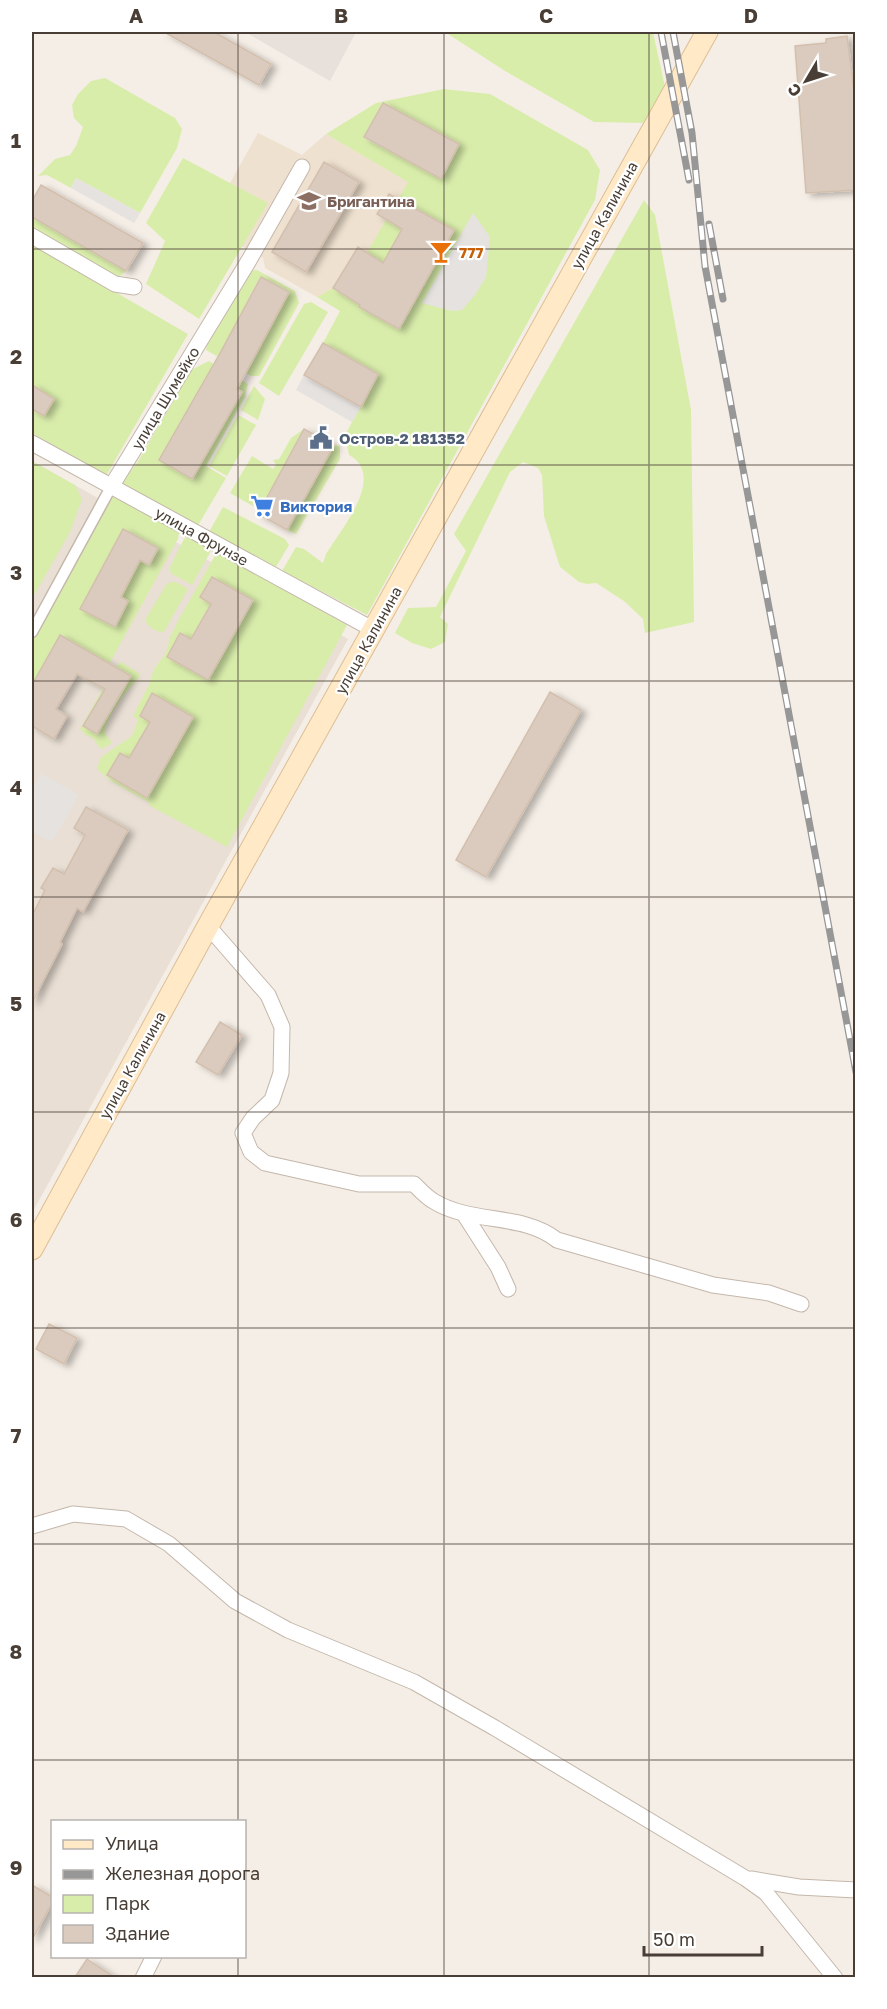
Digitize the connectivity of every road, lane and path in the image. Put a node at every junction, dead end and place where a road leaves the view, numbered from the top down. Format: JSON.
{"nodes":[{"id":1,"x":706,"y":32,"type":"edge"},
{"id":2,"x":302,"y":167,"type":"dead end"},
{"id":3,"x":32,"y":236,"type":"edge"},
{"id":4,"x":134,"y":287,"type":"dead end"},
{"id":5,"x":32,"y":443,"type":"edge"},
{"id":6,"x":111,"y":486,"type":"junction"},
{"id":7,"x":374,"y":630,"type":"junction"},
{"id":8,"x":32,"y":632,"type":"edge"},
{"id":9,"x":208,"y":926,"type":"junction"},
{"id":10,"x":464,"y":1214,"type":"junction"},
{"id":11,"x":32,"y":1249,"type":"edge"},
{"id":12,"x":508,"y":1289,"type":"dead end"},
{"id":13,"x":801,"y":1304,"type":"dead end"},
{"id":14,"x":32,"y":1526,"type":"edge"},
{"id":15,"x":746,"y":1878,"type":"junction"},
{"id":16,"x":855,"y":1890,"type":"edge"},
{"id":17,"x":153,"y":1958,"type":"edge"},
{"id":18,"x":143,"y":1977,"type":"edge"},
{"id":19,"x":835,"y":1977,"type":"edge"}],
"edges":[{"from":1,"to":7,"type":"main road","name":"улица Калинина"},
{"from":2,"to":6,"type":"street","name":"улица Шумейко"},
{"from":3,"to":4,"type":"street"},
{"from":5,"to":6,"type":"street","name":"улица Фрунзе"},
{"from":6,"to":7,"type":"street","name":"улица Фрунзе"},
{"from":6,"to":8,"type":"street","name":"улица Шумейко"},
{"from":7,"to":9,"type":"main road","name":"улица Калинина"},
{"from":9,"to":10,"type":"street"},
{"from":9,"to":11,"type":"main road","name":"улица Калинина"},
{"from":10,"to":12,"type":"street"},
{"from":10,"to":13,"type":"street"},
{"from":14,"to":15,"type":"street"},
{"from":15,"to":16,"type":"street"},
{"from":15,"to":19,"type":"street"},
{"from":17,"to":18,"type":"street"}]}
